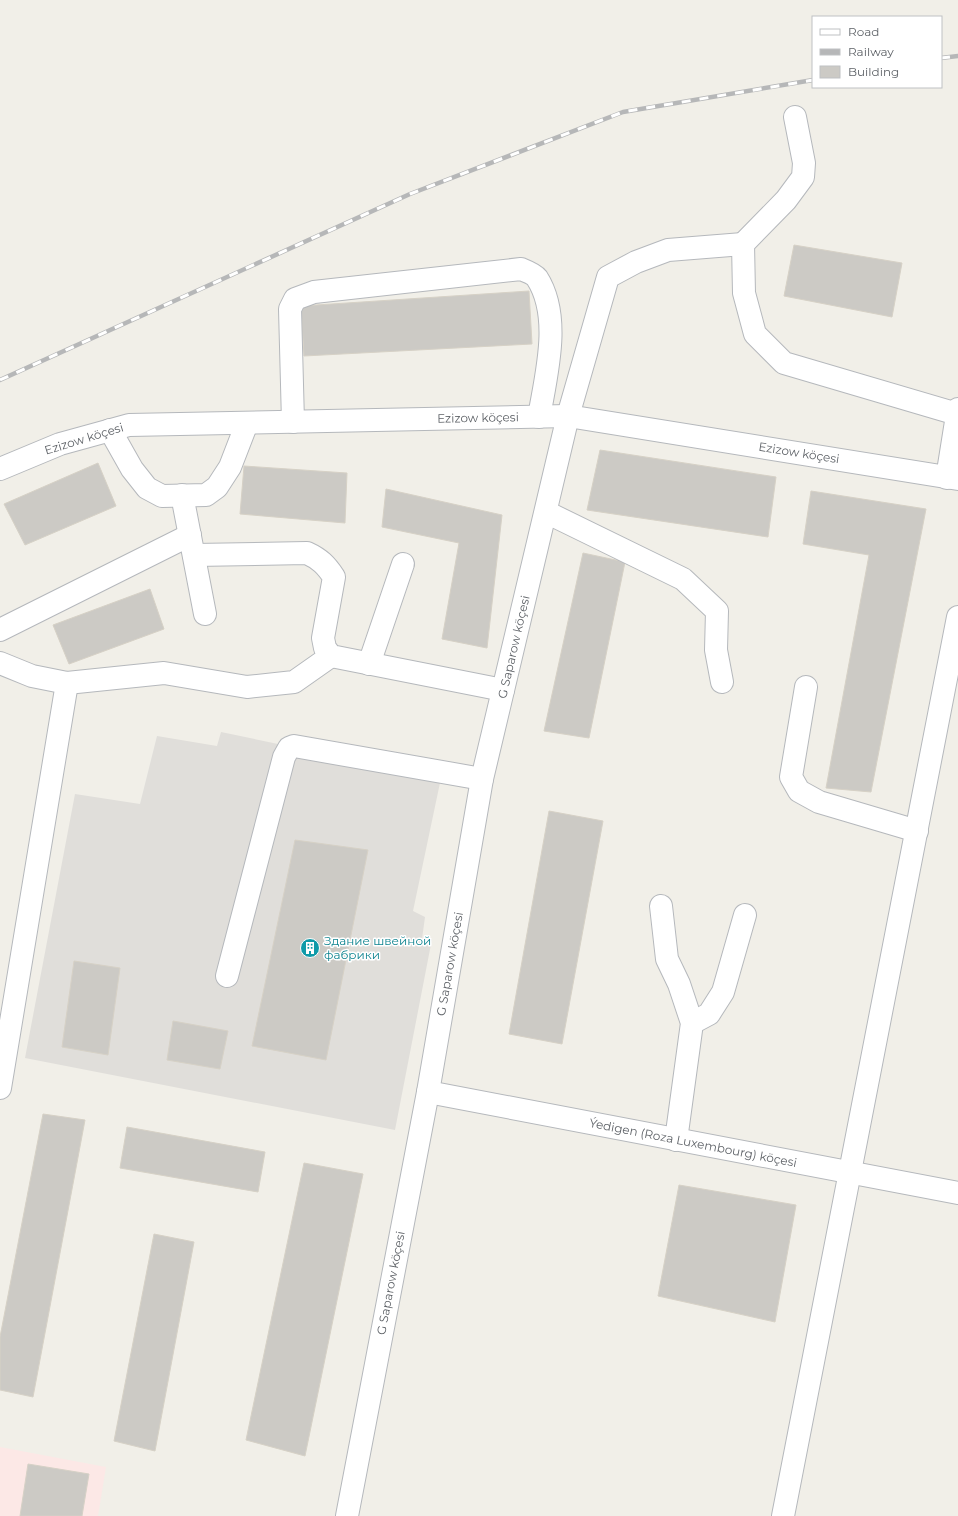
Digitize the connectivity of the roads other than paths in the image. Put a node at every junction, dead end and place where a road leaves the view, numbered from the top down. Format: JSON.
{"nodes":[{"id":1,"x":795,"y":117,"type":"dead end"},
{"id":2,"x":743,"y":244,"type":"junction"},
{"id":3,"x":958,"y":411,"type":"edge"},
{"id":4,"x":568,"y":416,"type":"junction"},
{"id":5,"x":539,"y":417,"type":"junction"},
{"id":6,"x":293,"y":422,"type":"junction"},
{"id":7,"x":247,"y":423,"type":"junction"},
{"id":8,"x":110,"y":430,"type":"junction"},
{"id":9,"x":0,"y":469,"type":"edge"},
{"id":10,"x":953,"y":478,"type":"edge"},
{"id":11,"x":182,"y":495,"type":"junction"},
{"id":12,"x":546,"y":512,"type":"junction"},
{"id":13,"x":192,"y":545,"type":"junction"},
{"id":14,"x":404,"y":564,"type":"dead end"},
{"id":15,"x":205,"y":614,"type":"dead end"},
{"id":16,"x":958,"y":617,"type":"edge"},
{"id":17,"x":0,"y":630,"type":"edge"},
{"id":18,"x":331,"y":656,"type":"junction"},
{"id":19,"x":0,"y":663,"type":"edge"},
{"id":20,"x":369,"y":664,"type":"junction"},
{"id":21,"x":722,"y":682,"type":"dead end"},
{"id":22,"x":67,"y":683,"type":"junction"},
{"id":23,"x":806,"y":687,"type":"dead end"},
{"id":24,"x":951,"y":688,"type":"edge"},
{"id":25,"x":503,"y":690,"type":"junction"},
{"id":26,"x":482,"y":779,"type":"junction"},
{"id":27,"x":917,"y":831,"type":"junction"},
{"id":28,"x":661,"y":906,"type":"dead end"},
{"id":29,"x":745,"y":915,"type":"dead end"},
{"id":30,"x":228,"y":976,"type":"dead end"},
{"id":31,"x":692,"y":1023,"type":"junction"},
{"id":32,"x":0,"y":1088,"type":"edge"},
{"id":33,"x":428,"y":1092,"type":"junction"},
{"id":34,"x":676,"y":1140,"type":"junction"},
{"id":35,"x":851,"y":1173,"type":"junction"},
{"id":36,"x":958,"y":1194,"type":"edge"},
{"id":37,"x":347,"y":1516,"type":"edge"},
{"id":38,"x":783,"y":1516,"type":"edge"}],
"edges":[{"from":1,"to":2,"type":"street"},
{"from":2,"to":3,"type":"street"},
{"from":2,"to":4,"type":"street","name":"G Saparow köçesi"},
{"from":3,"to":10,"type":"street"},
{"from":4,"to":5,"type":"street","name":"Ezizow köçesi"},
{"from":4,"to":10,"type":"street","name":"Ezizow köçesi"},
{"from":4,"to":12,"type":"street","name":"G Saparow köçesi"},
{"from":5,"to":6,"type":"street","name":"Ezizow köçesi"},
{"from":5,"to":6,"type":"street"},
{"from":6,"to":7,"type":"street","name":"Ezizow köçesi"},
{"from":7,"to":8,"type":"street","name":"Ezizow köçesi"},
{"from":7,"to":11,"type":"street"},
{"from":8,"to":9,"type":"street","name":"Ezizow köçesi"},
{"from":8,"to":11,"type":"street"},
{"from":11,"to":13,"type":"street"},
{"from":12,"to":21,"type":"street"},
{"from":12,"to":25,"type":"street","name":"G Saparow köçesi"},
{"from":13,"to":15,"type":"street"},
{"from":13,"to":17,"type":"street"},
{"from":13,"to":18,"type":"street"},
{"from":14,"to":20,"type":"street"},
{"from":16,"to":24,"type":"street"},
{"from":18,"to":20,"type":"street"},
{"from":18,"to":22,"type":"street"},
{"from":19,"to":22,"type":"street"},
{"from":20,"to":25,"type":"street"},
{"from":22,"to":32,"type":"street"},
{"from":23,"to":27,"type":"street"},
{"from":24,"to":27,"type":"street"},
{"from":25,"to":26,"type":"street","name":"G Saparow köçesi"},
{"from":26,"to":30,"type":"street"},
{"from":26,"to":33,"type":"street","name":"G Saparow köçesi"},
{"from":27,"to":35,"type":"street"},
{"from":28,"to":31,"type":"street"},
{"from":29,"to":31,"type":"street"},
{"from":31,"to":34,"type":"street"},
{"from":33,"to":34,"type":"street","name":"Ýedigen (Roza Luxembourg) köçesi"},
{"from":33,"to":37,"type":"street","name":"G Saparow köçesi"},
{"from":34,"to":35,"type":"street","name":"Ýedigen (Roza Luxembourg) köçesi"},
{"from":35,"to":36,"type":"street","name":"Ýedigen (Roza Luxembourg) köçesi"},
{"from":35,"to":38,"type":"street"}]}
